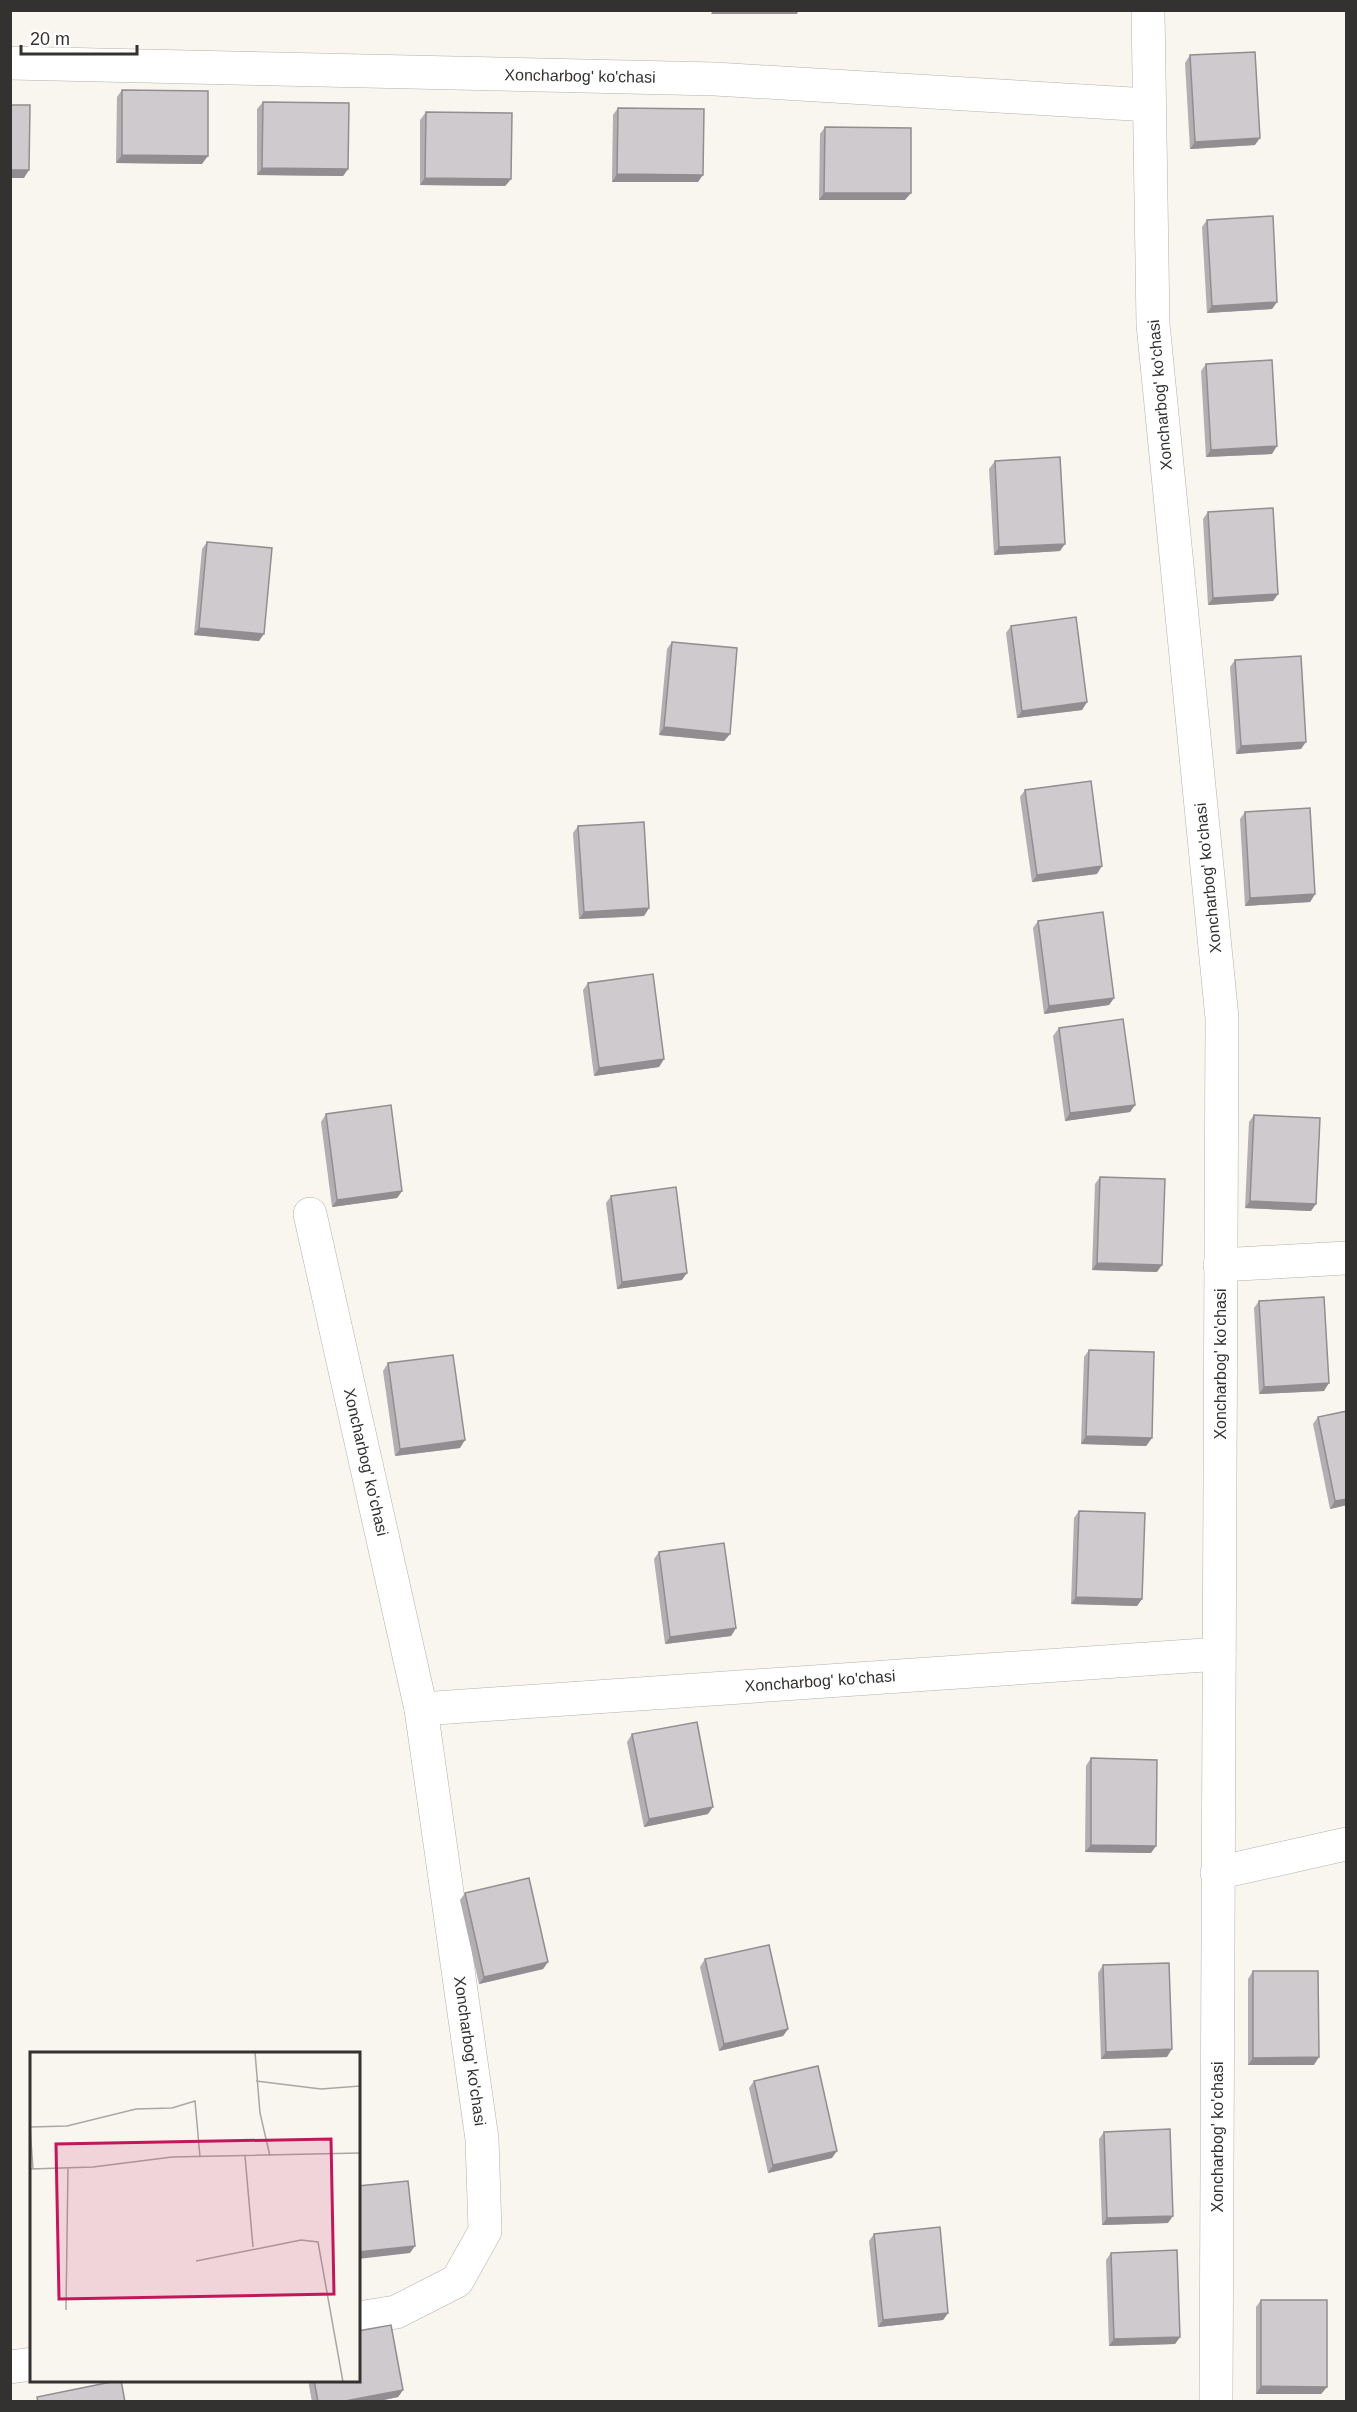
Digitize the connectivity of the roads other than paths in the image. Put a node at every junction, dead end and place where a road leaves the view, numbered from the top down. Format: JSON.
{"nodes":[{"id":1,"x":1148,"y":10,"type":"edge"},
{"id":2,"x":10,"y":63,"type":"edge"},
{"id":3,"x":1149,"y":105,"type":"junction"},
{"id":4,"x":310,"y":1214,"type":"dead end"},
{"id":5,"x":1347,"y":1258,"type":"edge"},
{"id":6,"x":1220,"y":1264,"type":"junction"},
{"id":7,"x":1219,"y":1654,"type":"junction"},
{"id":8,"x":421,"y":1709,"type":"junction"},
{"id":9,"x":1347,"y":1844,"type":"edge"},
{"id":10,"x":1217,"y":1873,"type":"junction"},
{"id":11,"x":360,"y":2318,"type":"edge"},
{"id":12,"x":30,"y":2364,"type":"edge"},
{"id":13,"x":10,"y":2367,"type":"edge"},
{"id":14,"x":1216,"y":2402,"type":"edge"}],
"edges":[{"from":1,"to":3,"type":"street","name":"Xoncharbog' ko'chasi"},
{"from":2,"to":3,"type":"street","name":"Xoncharbog' ko'chasi"},
{"from":3,"to":6,"type":"street","name":"Xoncharbog' ko'chasi"},
{"from":4,"to":8,"type":"street","name":"Xoncharbog' ko'chasi"},
{"from":5,"to":6,"type":"street"},
{"from":6,"to":7,"type":"street","name":"Xoncharbog' ko'chasi"},
{"from":7,"to":8,"type":"street","name":"Xoncharbog' ko'chasi"},
{"from":7,"to":10,"type":"street","name":"Xoncharbog' ko'chasi"},
{"from":8,"to":11,"type":"street","name":"Xoncharbog' ko'chasi"},
{"from":9,"to":10,"type":"street"},
{"from":10,"to":14,"type":"street","name":"Xoncharbog' ko'chasi"},
{"from":12,"to":13,"type":"street"}]}
